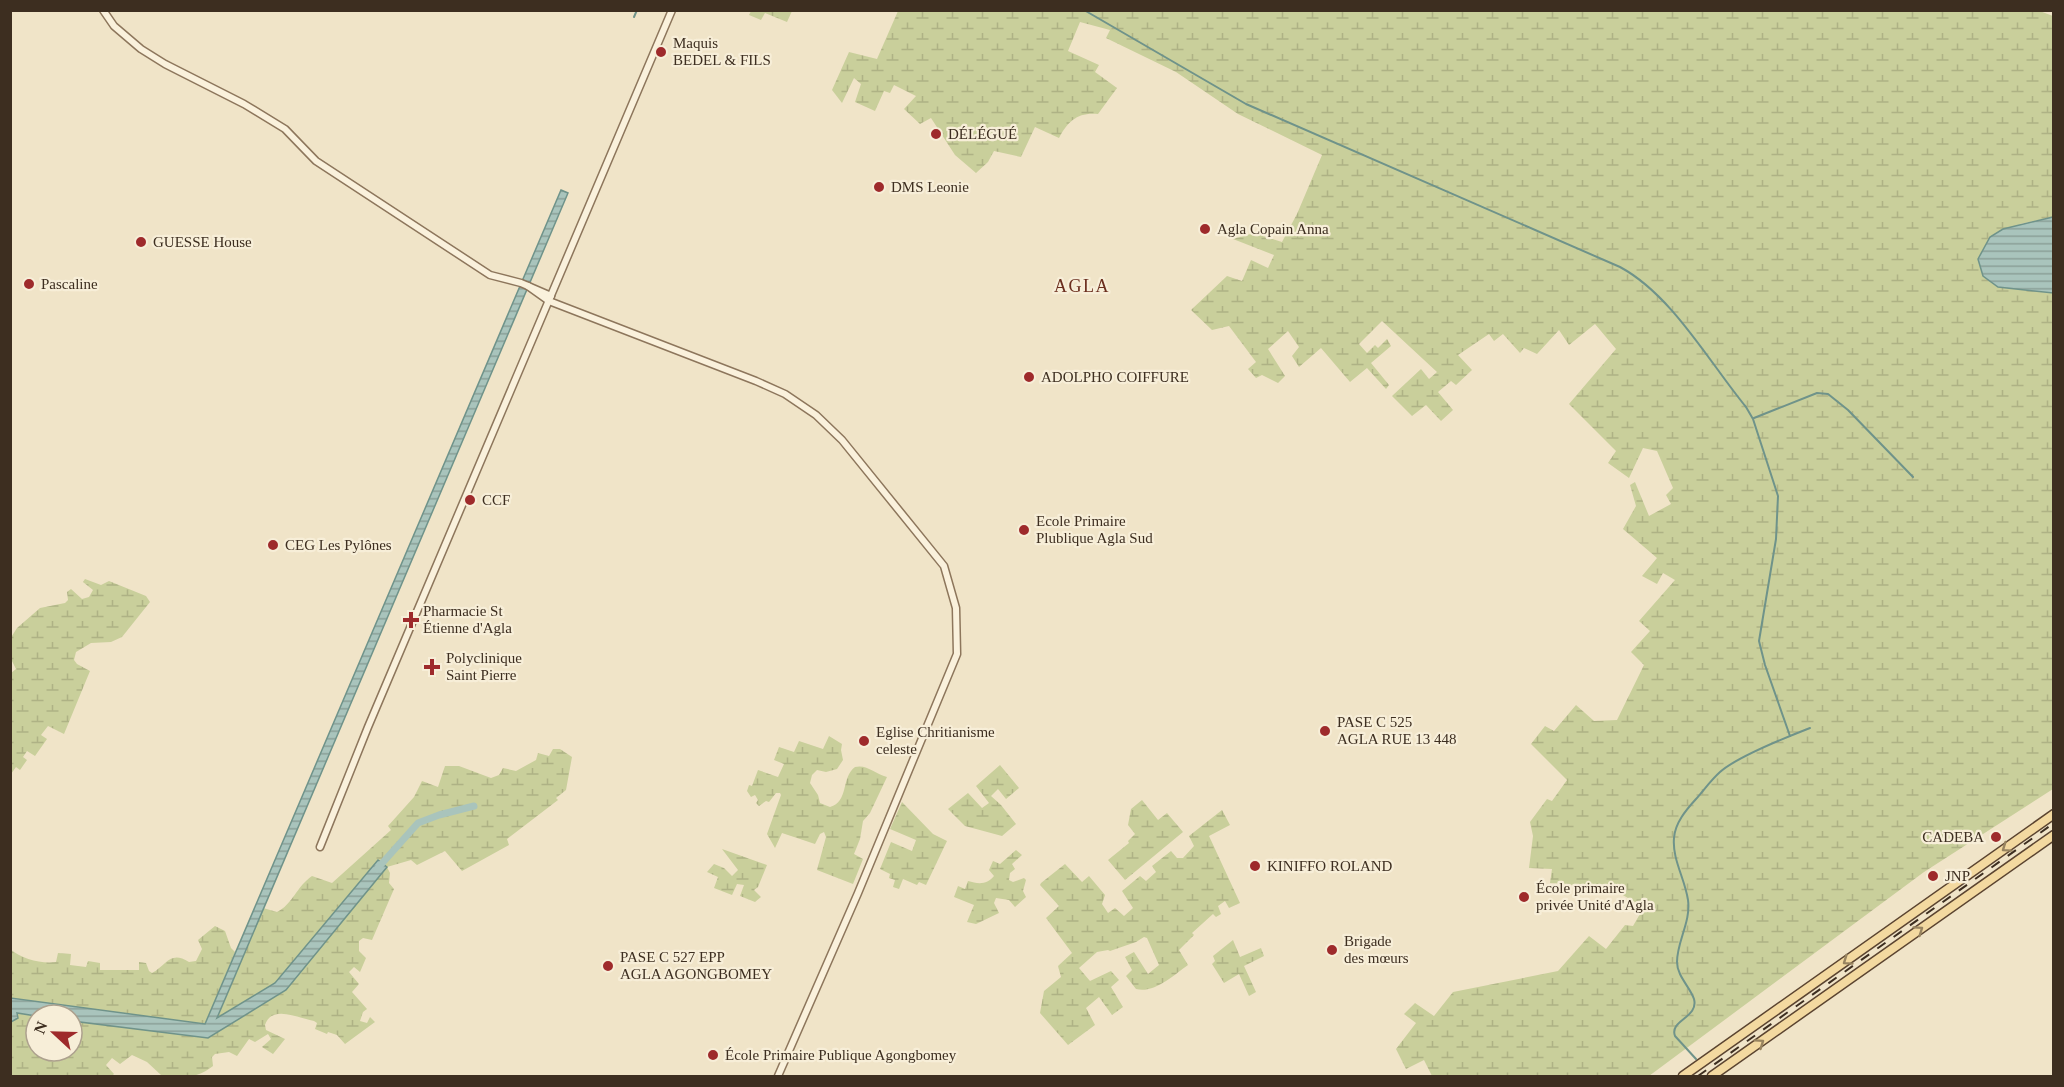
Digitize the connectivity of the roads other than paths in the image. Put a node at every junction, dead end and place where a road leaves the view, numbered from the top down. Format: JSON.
{"nodes":[{"id":1,"x":103,"y":10,"type":"edge"},
{"id":2,"x":672,"y":10,"type":"edge"},
{"id":3,"x":550,"y":298,"type":"junction"},
{"id":4,"x":2054,"y":814,"type":"edge"},
{"id":5,"x":2054,"y":835,"type":"edge"},
{"id":6,"x":320,"y":847,"type":"dead end"},
{"id":7,"x":778,"y":1077,"type":"edge"},
{"id":8,"x":1683,"y":1077,"type":"edge"},
{"id":9,"x":1712,"y":1077,"type":"edge"}],
"edges":[{"from":1,"to":3,"type":"street"},
{"from":2,"to":3,"type":"street"},
{"from":3,"to":6,"type":"street"},
{"from":3,"to":7,"type":"street"},
{"from":4,"to":8,"type":"main road","one_way":true},
{"from":9,"to":5,"type":"main road","one_way":true}]}
